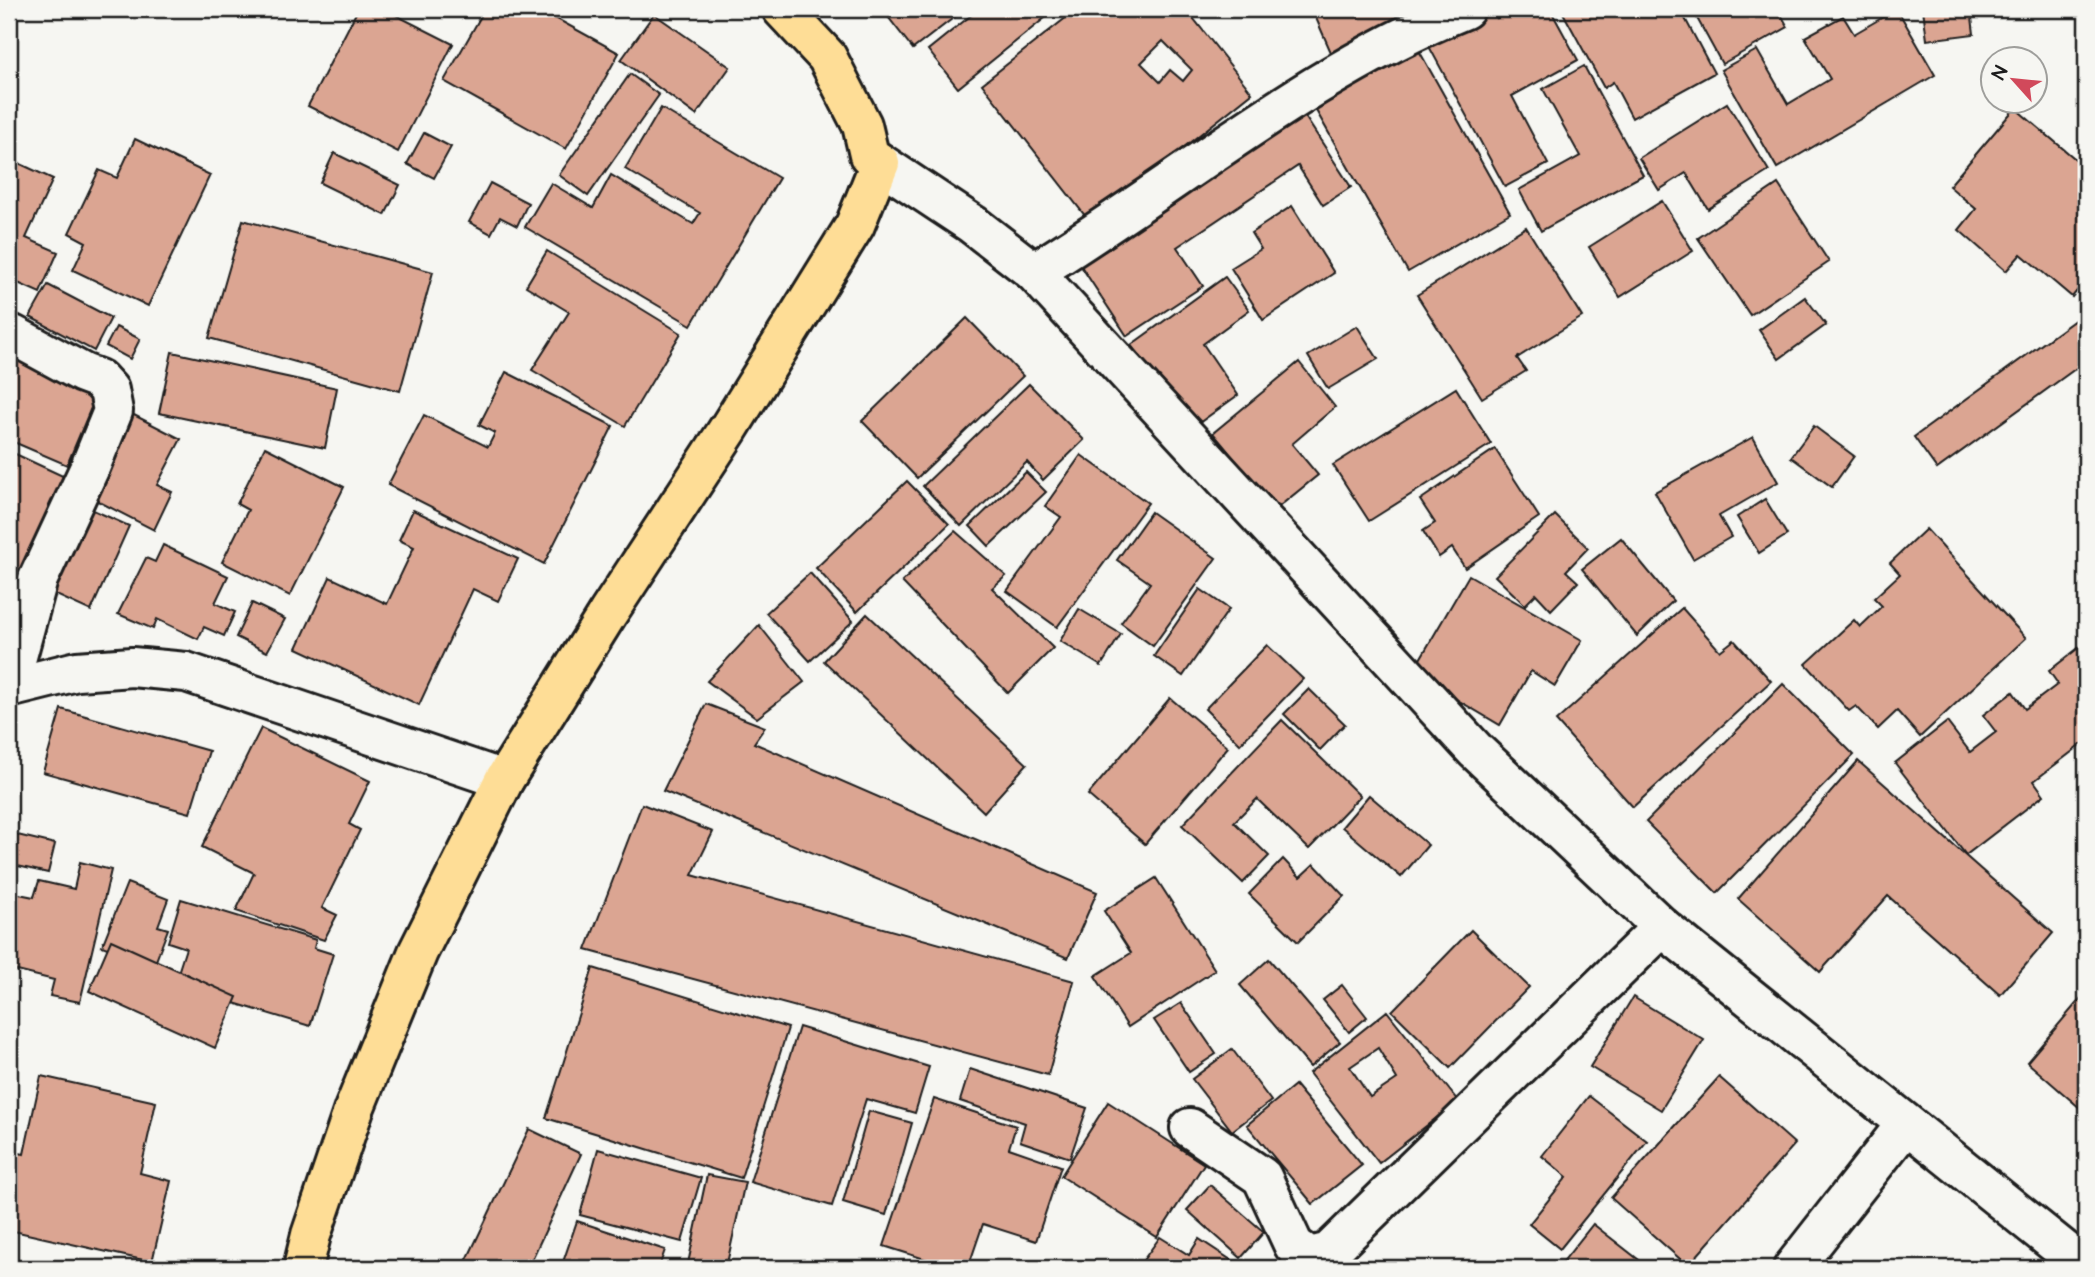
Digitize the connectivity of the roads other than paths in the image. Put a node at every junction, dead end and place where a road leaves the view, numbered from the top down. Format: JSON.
{"nodes":[{"id":1,"x":782,"y":9,"type":"edge"},
{"id":2,"x":1465,"y":9,"type":"edge"},
{"id":3,"x":880,"y":163,"type":"junction"},
{"id":4,"x":1034,"y":272,"type":"junction"},
{"id":5,"x":13,"y":335,"type":"dead end"},
{"id":6,"x":9,"y":687,"type":"edge"},
{"id":7,"x":504,"y":780,"type":"junction"},
{"id":8,"x":1662,"y":927,"type":"junction"},
{"id":9,"x":1906,"y":1124,"type":"junction"},
{"id":10,"x":1190,"y":1128,"type":"dead end"},
{"id":11,"x":303,"y":1268,"type":"edge"},
{"id":12,"x":1793,"y":1268,"type":"edge"},
{"id":13,"x":2086,"y":1268,"type":"edge"}],
"edges":[{"from":1,"to":3,"type":"main road"},
{"from":2,"to":4,"type":"street"},
{"from":3,"to":4,"type":"street"},
{"from":3,"to":7,"type":"main road"},
{"from":4,"to":8,"type":"street"},
{"from":5,"to":6,"type":"street"},
{"from":6,"to":7,"type":"street"},
{"from":7,"to":11,"type":"main road"},
{"from":8,"to":9,"type":"street"},
{"from":8,"to":10,"type":"street"},
{"from":9,"to":12,"type":"street"},
{"from":9,"to":13,"type":"street"}]}
